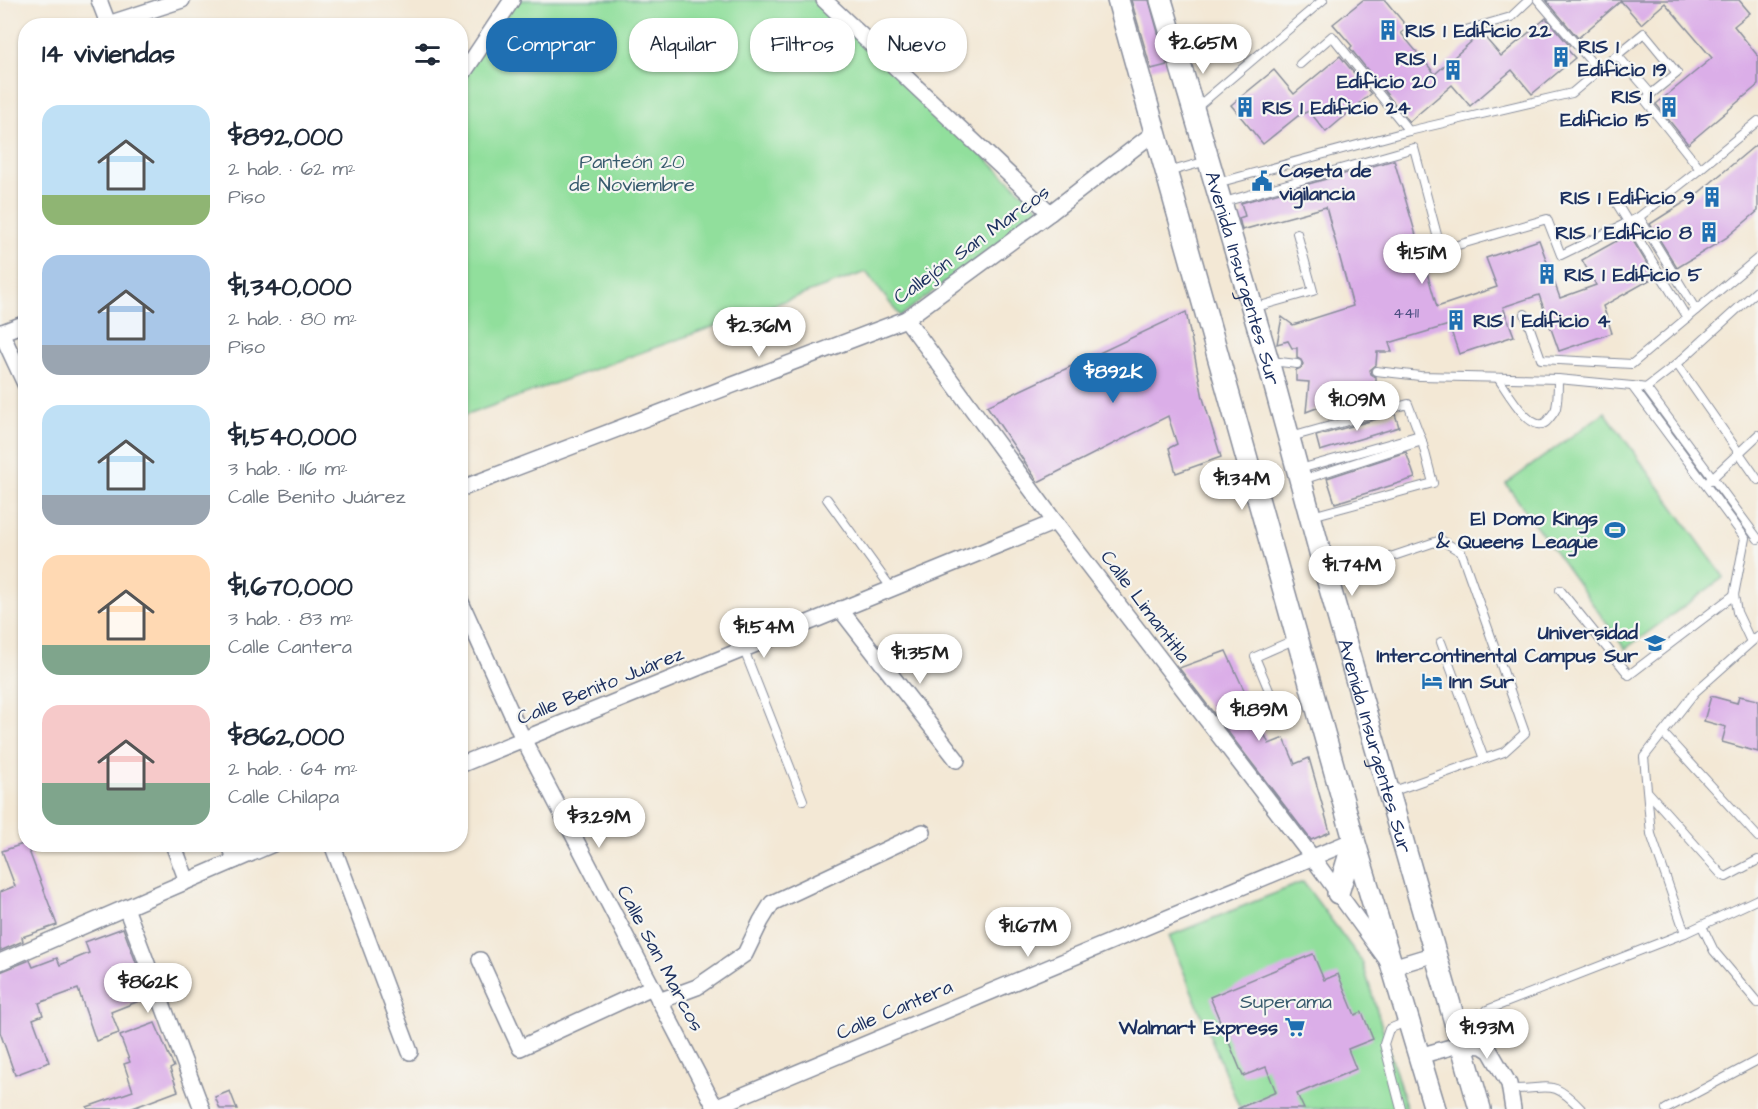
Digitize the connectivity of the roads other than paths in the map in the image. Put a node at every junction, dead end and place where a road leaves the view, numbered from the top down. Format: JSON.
{"nodes":[{"id":1,"x":99,"y":0,"type":"edge"},
{"id":2,"x":182,"y":0,"type":"edge"},
{"id":3,"x":512,"y":0,"type":"edge"},
{"id":4,"x":824,"y":0,"type":"edge"},
{"id":5,"x":1118,"y":0,"type":"edge"},
{"id":6,"x":1161,"y":0,"type":"edge"},
{"id":7,"x":1323,"y":0,"type":"edge"},
{"id":8,"x":1529,"y":0,"type":"edge"},
{"id":9,"x":1538,"y":0,"type":"edge"},
{"id":10,"x":106,"y":18,"type":"edge"},
{"id":11,"x":129,"y":18,"type":"edge"},
{"id":12,"x":1459,"y":32,"type":"dead end"},
{"id":13,"x":1617,"y":55,"type":"junction"},
{"id":14,"x":1300,"y":64,"type":"dead end"},
{"id":15,"x":468,"y":66,"type":"edge"},
{"id":16,"x":1599,"y":71,"type":"junction"},
{"id":17,"x":1651,"y":94,"type":"junction"},
{"id":18,"x":1192,"y":110,"type":"junction"},
{"id":19,"x":1758,"y":121,"type":"edge"},
{"id":20,"x":1409,"y":131,"type":"junction"},
{"id":21,"x":1155,"y":132,"type":"junction"},
{"id":22,"x":1207,"y":161,"type":"junction"},
{"id":23,"x":1700,"y":169,"type":"junction"},
{"id":24,"x":1167,"y":172,"type":"junction"},
{"id":25,"x":1217,"y":194,"type":"junction"},
{"id":26,"x":1614,"y":199,"type":"dead end"},
{"id":27,"x":1050,"y":213,"type":"junction"},
{"id":28,"x":1638,"y":217,"type":"junction"},
{"id":29,"x":1628,"y":222,"type":"junction"},
{"id":30,"x":1297,"y":233,"type":"dead end"},
{"id":31,"x":1758,"y":258,"type":"edge"},
{"id":32,"x":1758,"y":290,"type":"edge"},
{"id":33,"x":1252,"y":309,"type":"junction"},
{"id":34,"x":1696,"y":310,"type":"junction"},
{"id":35,"x":1525,"y":314,"type":"dead end"},
{"id":36,"x":1687,"y":318,"type":"junction"},
{"id":37,"x":906,"y":319,"type":"junction"},
{"id":38,"x":18,"y":326,"type":"edge"},
{"id":39,"x":1,"y":333,"type":"edge"},
{"id":40,"x":1268,"y":361,"type":"junction"},
{"id":41,"x":1297,"y":364,"type":"dead end"},
{"id":42,"x":1677,"y":364,"type":"junction"},
{"id":43,"x":18,"y":369,"type":"edge"},
{"id":44,"x":1376,"y":371,"type":"dead end"},
{"id":45,"x":1498,"y":378,"type":"junction"},
{"id":46,"x":1558,"y":379,"type":"junction"},
{"id":47,"x":1632,"y":386,"type":"junction"},
{"id":48,"x":1646,"y":388,"type":"junction"},
{"id":49,"x":1758,"y":435,"type":"edge"},
{"id":50,"x":1289,"y":437,"type":"junction"},
{"id":51,"x":1421,"y":438,"type":"junction"},
{"id":52,"x":1739,"y":454,"type":"junction"},
{"id":53,"x":1300,"y":475,"type":"junction"},
{"id":54,"x":1713,"y":478,"type":"junction"},
{"id":55,"x":1758,"y":480,"type":"edge"},
{"id":56,"x":1704,"y":484,"type":"junction"},
{"id":57,"x":468,"y":486,"type":"edge"},
{"id":58,"x":827,"y":498,"type":"dead end"},
{"id":59,"x":1310,"y":517,"type":"junction"},
{"id":60,"x":1055,"y":522,"type":"junction"},
{"id":61,"x":1752,"y":531,"type":"junction"},
{"id":62,"x":1745,"y":537,"type":"junction"},
{"id":63,"x":1758,"y":539,"type":"edge"},
{"id":64,"x":1327,"y":578,"type":"junction"},
{"id":65,"x":892,"y":589,"type":"junction"},
{"id":66,"x":1560,"y":590,"type":"dead end"},
{"id":67,"x":1734,"y":595,"type":"junction"},
{"id":68,"x":840,"y":609,"type":"junction"},
{"id":69,"x":468,"y":618,"type":"edge"},
{"id":70,"x":1758,"y":636,"type":"edge"},
{"id":71,"x":1298,"y":638,"type":"junction"},
{"id":72,"x":1441,"y":642,"type":"dead end"},
{"id":73,"x":1751,"y":642,"type":"junction"},
{"id":74,"x":744,"y":650,"type":"junction"},
{"id":75,"x":1283,"y":724,"type":"dead end"},
{"id":76,"x":1663,"y":733,"type":"junction"},
{"id":77,"x":523,"y":739,"type":"junction"},
{"id":78,"x":1484,"y":759,"type":"junction"},
{"id":79,"x":957,"y":760,"type":"dead end"},
{"id":80,"x":468,"y":762,"type":"edge"},
{"id":81,"x":1647,"y":792,"type":"junction"},
{"id":82,"x":1389,"y":793,"type":"junction"},
{"id":83,"x":803,"y":800,"type":"dead end"},
{"id":84,"x":923,"y":832,"type":"dead end"},
{"id":85,"x":1758,"y":837,"type":"edge"},
{"id":86,"x":1354,"y":840,"type":"junction"},
{"id":87,"x":176,"y":852,"type":"edge"},
{"id":88,"x":232,"y":852,"type":"edge"},
{"id":89,"x":256,"y":852,"type":"edge"},
{"id":90,"x":335,"y":852,"type":"edge"},
{"id":91,"x":1312,"y":857,"type":"junction"},
{"id":92,"x":1758,"y":860,"type":"edge"},
{"id":93,"x":236,"y":861,"type":"junction"},
{"id":94,"x":188,"y":881,"type":"junction"},
{"id":95,"x":1338,"y":893,"type":"junction"},
{"id":96,"x":1758,"y":899,"type":"edge"},
{"id":97,"x":126,"y":908,"type":"junction"},
{"id":98,"x":1702,"y":926,"type":"junction"},
{"id":99,"x":1685,"y":933,"type":"junction"},
{"id":100,"x":1435,"y":954,"type":"junction"},
{"id":101,"x":480,"y":960,"type":"dead end"},
{"id":102,"x":0,"y":962,"type":"edge"},
{"id":103,"x":1392,"y":967,"type":"junction"},
{"id":104,"x":652,"y":987,"type":"junction"},
{"id":105,"x":660,"y":1001,"type":"junction"},
{"id":106,"x":1758,"y":1003,"type":"edge"},
{"id":107,"x":1487,"y":1010,"type":"dead end"},
{"id":108,"x":1478,"y":1013,"type":"dead end"},
{"id":109,"x":1408,"y":1021,"type":"junction"},
{"id":110,"x":1459,"y":1034,"type":"junction"},
{"id":111,"x":410,"y":1052,"type":"dead end"},
{"id":112,"x":1419,"y":1056,"type":"junction"},
{"id":113,"x":1758,"y":1060,"type":"edge"},
{"id":114,"x":1510,"y":1089,"type":"junction"},
{"id":115,"x":715,"y":1108,"type":"edge"},
{"id":116,"x":202,"y":1109,"type":"edge"},
{"id":117,"x":1401,"y":1109,"type":"edge"},
{"id":118,"x":1435,"y":1109,"type":"edge"},
{"id":119,"x":1480,"y":1109,"type":"edge"},
{"id":120,"x":1513,"y":1109,"type":"edge"},
{"id":121,"x":1581,"y":1109,"type":"edge"},
{"id":122,"x":1666,"y":1109,"type":"edge"}],
"edges":[{"from":1,"to":10,"type":"street"},
{"from":2,"to":11,"type":"street"},
{"from":3,"to":15,"type":"street"},
{"from":4,"to":27,"type":"street"},
{"from":5,"to":21,"type":"main road"},
{"from":6,"to":18,"type":"main road","name":"Avenida Insurgentes Sur"},
{"from":7,"to":18,"type":"lane"},
{"from":8,"to":12,"type":"lane"},
{"from":9,"to":16,"type":"lane"},
{"from":13,"to":16,"type":"lane"},
{"from":13,"to":17,"type":"lane"},
{"from":13,"to":17,"type":"lane"},
{"from":14,"to":20,"type":"lane"},
{"from":16,"to":20,"type":"lane"},
{"from":17,"to":23,"type":"lane"},
{"from":18,"to":22,"type":"main road","name":"Avenida Insurgentes Sur"},
{"from":19,"to":23,"type":"lane"},
{"from":20,"to":25,"type":"lane"},
{"from":21,"to":24,"type":"main road"},
{"from":21,"to":27,"type":"street","name":"Callejón San Marcos"},
{"from":22,"to":24,"type":"lane"},
{"from":22,"to":25,"type":"main road","name":"Avenida Insurgentes Sur"},
{"from":23,"to":28,"type":"lane"},
{"from":24,"to":71,"type":"main road"},
{"from":25,"to":29,"type":"lane"},
{"from":25,"to":33,"type":"main road","name":"Avenida Insurgentes Sur"},
{"from":26,"to":29,"type":"lane"},
{"from":27,"to":37,"type":"street","name":"Callejón San Marcos"},
{"from":28,"to":29,"type":"lane"},
{"from":28,"to":34,"type":"lane"},
{"from":29,"to":36,"type":"lane"},
{"from":30,"to":33,"type":"lane"},
{"from":31,"to":34,"type":"lane"},
{"from":32,"to":42,"type":"lane"},
{"from":33,"to":40,"type":"main road","name":"Avenida Insurgentes Sur"},
{"from":34,"to":36,"type":"lane"},
{"from":35,"to":36,"type":"lane"},
{"from":37,"to":57,"type":"street","name":"Callejón San Marcos"},
{"from":37,"to":60,"type":"street","name":"Calle Limantitla"},
{"from":38,"to":39,"type":"street"},
{"from":39,"to":43,"type":"street"},
{"from":40,"to":41,"type":"lane"},
{"from":40,"to":50,"type":"main road","name":"Avenida Insurgentes Sur"},
{"from":42,"to":48,"type":"lane"},
{"from":42,"to":52,"type":"lane"},
{"from":44,"to":45,"type":"lane"},
{"from":45,"to":46,"type":"lane"},
{"from":45,"to":46,"type":"lane"},
{"from":46,"to":47,"type":"lane"},
{"from":47,"to":48,"type":"lane"},
{"from":47,"to":56,"type":"lane"},
{"from":48,"to":54,"type":"lane"},
{"from":49,"to":52,"type":"lane"},
{"from":50,"to":51,"type":"lane"},
{"from":50,"to":53,"type":"main road","name":"Avenida Insurgentes Sur"},
{"from":51,"to":53,"type":"lane"},
{"from":51,"to":59,"type":"lane"},
{"from":52,"to":54,"type":"lane"},
{"from":52,"to":55,"type":"lane"},
{"from":53,"to":59,"type":"main road","name":"Avenida Insurgentes Sur"},
{"from":54,"to":56,"type":"lane"},
{"from":54,"to":61,"type":"lane"},
{"from":56,"to":62,"type":"lane"},
{"from":58,"to":65,"type":"lane"},
{"from":59,"to":64,"type":"main road","name":"Avenida Insurgentes Sur"},
{"from":60,"to":65,"type":"street","name":"Calle Benito Juárez"},
{"from":60,"to":91,"type":"street","name":"Calle Limantitla"},
{"from":61,"to":62,"type":"lane"},
{"from":61,"to":63,"type":"lane"},
{"from":62,"to":67,"type":"lane"},
{"from":64,"to":78,"type":"lane"},
{"from":64,"to":82,"type":"main road","name":"Avenida Insurgentes Sur"},
{"from":65,"to":68,"type":"street","name":"Calle Benito Juárez"},
{"from":66,"to":67,"type":"lane"},
{"from":67,"to":73,"type":"lane"},
{"from":68,"to":74,"type":"street","name":"Calle Benito Juárez"},
{"from":68,"to":79,"type":"street"},
{"from":69,"to":77,"type":"street","name":"Calle San Marcos"},
{"from":70,"to":73,"type":"lane"},
{"from":71,"to":75,"type":"lane"},
{"from":71,"to":86,"type":"main road"},
{"from":72,"to":78,"type":"lane"},
{"from":73,"to":76,"type":"lane"},
{"from":74,"to":77,"type":"street","name":"Calle Benito Juárez"},
{"from":74,"to":83,"type":"lane"},
{"from":76,"to":81,"type":"lane"},
{"from":76,"to":85,"type":"lane"},
{"from":77,"to":80,"type":"street","name":"Calle Benito Juárez"},
{"from":77,"to":104,"type":"street","name":"Calle San Marcos"},
{"from":78,"to":82,"type":"lane"},
{"from":81,"to":92,"type":"lane"},
{"from":81,"to":99,"type":"lane"},
{"from":82,"to":100,"type":"main road","name":"Avenida Insurgentes Sur"},
{"from":84,"to":105,"type":"street"},
{"from":86,"to":91,"type":"street","name":"Calle Cantera"},
{"from":86,"to":95,"type":"main road"},
{"from":86,"to":103,"type":"main road"},
{"from":87,"to":94,"type":"street"},
{"from":88,"to":93,"type":"street"},
{"from":89,"to":93,"type":"street"},
{"from":90,"to":111,"type":"street"},
{"from":91,"to":95,"type":"street","name":"Calle Limantitla"},
{"from":91,"to":115,"type":"street","name":"Calle Cantera"},
{"from":93,"to":94,"type":"street"},
{"from":94,"to":97,"type":"street"},
{"from":95,"to":103,"type":"street","name":"Calle Limantitla"},
{"from":96,"to":98,"type":"lane"},
{"from":97,"to":102,"type":"street"},
{"from":97,"to":116,"type":"street"},
{"from":98,"to":99,"type":"lane"},
{"from":98,"to":106,"type":"lane"},
{"from":99,"to":107,"type":"lane"},
{"from":100,"to":103,"type":"street"},
{"from":100,"to":110,"type":"main road","name":"Avenida Insurgentes Sur"},
{"from":101,"to":104,"type":"street"},
{"from":103,"to":109,"type":"main road"},
{"from":104,"to":105,"type":"street","name":"Calle San Marcos"},
{"from":105,"to":115,"type":"street","name":"Calle San Marcos"},
{"from":108,"to":110,"type":"lane"},
{"from":109,"to":112,"type":"main road"},
{"from":109,"to":117,"type":"lane"},
{"from":110,"to":112,"type":"street"},
{"from":110,"to":114,"type":"street"},
{"from":110,"to":119,"type":"main road","name":"Avenida Insurgentes Sur"},
{"from":112,"to":118,"type":"main road"},
{"from":113,"to":122,"type":"lane"},
{"from":114,"to":120,"type":"street"},
{"from":114,"to":121,"type":"lane"}]}
